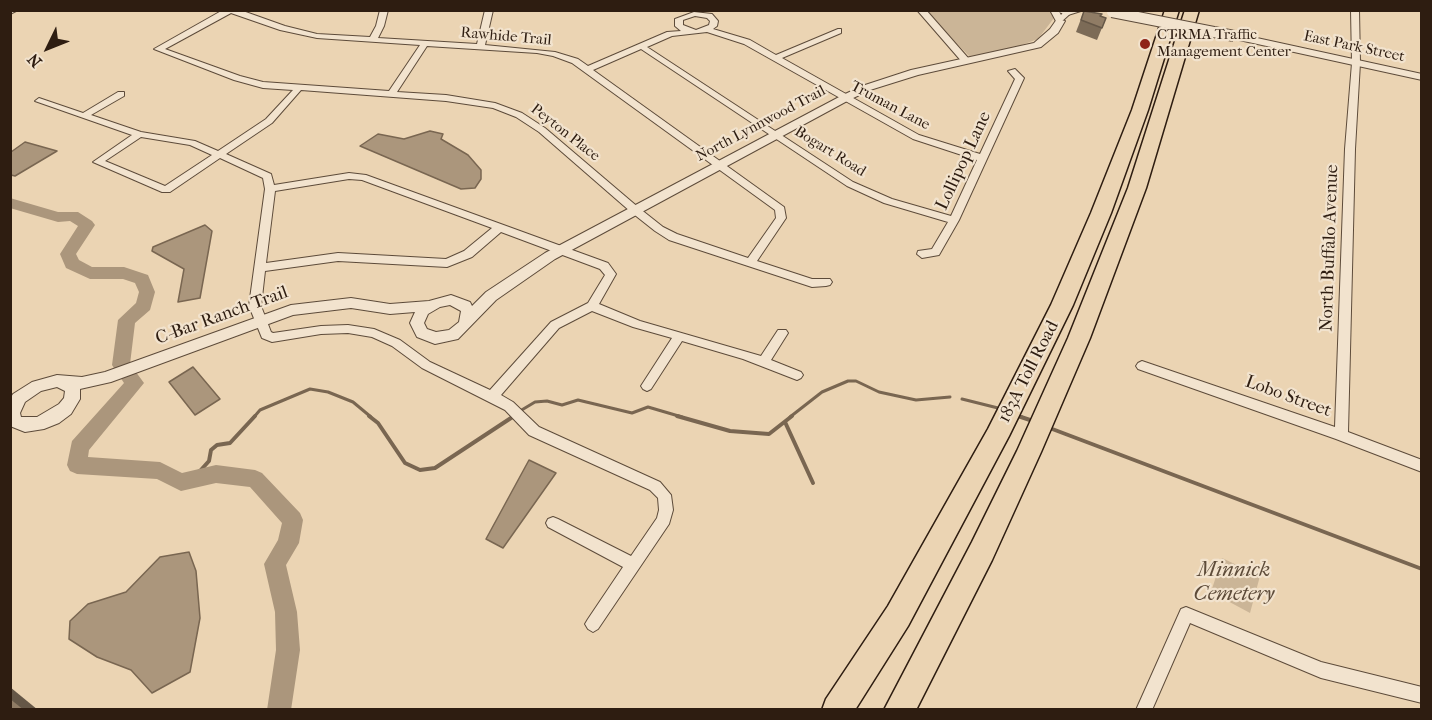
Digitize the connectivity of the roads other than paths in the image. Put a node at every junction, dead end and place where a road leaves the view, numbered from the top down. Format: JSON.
{"nodes":[{"id":1,"x":231,"y":10,"type":"edge"},
{"id":2,"x":384,"y":10,"type":"edge"},
{"id":3,"x":489,"y":10,"type":"edge"},
{"id":4,"x":921,"y":10,"type":"edge"},
{"id":5,"x":1080,"y":10,"type":"edge"},
{"id":6,"x":1172,"y":10,"type":"edge"},
{"id":7,"x":1192,"y":10,"type":"edge"},
{"id":8,"x":1355,"y":10,"type":"edge"},
{"id":9,"x":1108,"y":11,"type":"edge"},
{"id":10,"x":1059,"y":14,"type":"edge"},
{"id":11,"x":709,"y":22,"type":"junction"},
{"id":12,"x":679,"y":26,"type":"junction"},
{"id":13,"x":838,"y":31,"type":"dead end"},
{"id":14,"x":691,"y":32,"type":"junction"},
{"id":15,"x":670,"y":34,"type":"junction"},
{"id":16,"x":372,"y":41,"type":"junction"},
{"id":17,"x":424,"y":45,"type":"junction"},
{"id":18,"x":641,"y":46,"type":"junction"},
{"id":19,"x":480,"y":48,"type":"junction"},
{"id":20,"x":776,"y":58,"type":"junction"},
{"id":21,"x":966,"y":61,"type":"junction"},
{"id":22,"x":1356,"y":63,"type":"junction"},
{"id":23,"x":588,"y":69,"type":"junction"},
{"id":24,"x":1012,"y":71,"type":"dead end"},
{"id":25,"x":1422,"y":77,"type":"edge"},
{"id":26,"x":298,"y":89,"type":"junction"},
{"id":27,"x":392,"y":93,"type":"junction"},
{"id":28,"x":121,"y":94,"type":"dead end"},
{"id":29,"x":845,"y":98,"type":"junction"},
{"id":30,"x":39,"y":101,"type":"dead end"},
{"id":31,"x":84,"y":116,"type":"junction"},
{"id":32,"x":139,"y":134,"type":"junction"},
{"id":33,"x":774,"y":136,"type":"junction"},
{"id":34,"x":220,"y":155,"type":"junction"},
{"id":35,"x":984,"y":159,"type":"junction"},
{"id":36,"x":719,"y":165,"type":"junction"},
{"id":37,"x":270,"y":189,"type":"junction"},
{"id":38,"x":635,"y":210,"type":"junction"},
{"id":39,"x":954,"y":220,"type":"junction"},
{"id":40,"x":500,"y":227,"type":"junction"},
{"id":41,"x":561,"y":250,"type":"junction"},
{"id":42,"x":922,"y":254,"type":"dead end"},
{"id":43,"x":751,"y":261,"type":"junction"},
{"id":44,"x":260,"y":268,"type":"junction"},
{"id":45,"x":826,"y":282,"type":"dead end"},
{"id":46,"x":491,"y":296,"type":"junction"},
{"id":47,"x":459,"y":302,"type":"junction"},
{"id":48,"x":429,"y":306,"type":"junction"},
{"id":49,"x":592,"y":306,"type":"junction"},
{"id":50,"x":390,"y":309,"type":"junction"},
{"id":51,"x":469,"y":318,"type":"junction"},
{"id":52,"x":259,"y":320,"type":"junction"},
{"id":53,"x":418,"y":328,"type":"junction"},
{"id":54,"x":782,"y":333,"type":"dead end"},
{"id":55,"x":680,"y":337,"type":"junction"},
{"id":56,"x":764,"y":362,"type":"junction"},
{"id":57,"x":1142,"y":366,"type":"dead end"},
{"id":58,"x":797,"y":375,"type":"dead end"},
{"id":59,"x":106,"y":378,"type":"junction"},
{"id":60,"x":63,"y":382,"type":"junction"},
{"id":61,"x":647,"y":386,"type":"dead end"},
{"id":62,"x":492,"y":396,"type":"junction"},
{"id":63,"x":15,"y":401,"type":"edge"},
{"id":64,"x":69,"y":404,"type":"junction"},
{"id":65,"x":13,"y":421,"type":"edge"},
{"id":66,"x":1341,"y":435,"type":"junction"},
{"id":67,"x":1422,"y":466,"type":"edge"},
{"id":68,"x":553,"y":523,"type":"dead end"},
{"id":69,"x":634,"y":565,"type":"junction"},
{"id":70,"x":593,"y":624,"type":"dead end"},
{"id":71,"x":1422,"y":695,"type":"edge"},
{"id":72,"x":837,"y":710,"type":"edge"},
{"id":73,"x":899,"y":710,"type":"edge"},
{"id":74,"x":1144,"y":710,"type":"edge"}],
"edges":[{"from":1,"to":16,"type":"street","name":"Rawhide Trail"},
{"from":1,"to":26,"type":"street","name":"Peyton Place"},
{"from":2,"to":16,"type":"street"},
{"from":3,"to":19,"type":"street"},
{"from":4,"to":21,"type":"street"},
{"from":5,"to":10,"type":"street"},
{"from":6,"to":72,"type":"highway","name":"183A Toll Road"},
{"from":7,"to":73,"type":"highway","name":"183A Toll Road"},
{"from":8,"to":22,"type":"street","name":"North Buffalo Avenue"},
{"from":9,"to":22,"type":"street","name":"East Park Street","bridge":true},
{"from":10,"to":21,"type":"street","name":"North Lynnwood Trail"},
{"from":11,"to":12,"type":"street"},
{"from":11,"to":14,"type":"street"},
{"from":11,"to":20,"type":"street","name":"Truman Lane"},
{"from":12,"to":14,"type":"street"},
{"from":12,"to":15,"type":"street"},
{"from":13,"to":20,"type":"street"},
{"from":14,"to":15,"type":"street"},
{"from":15,"to":18,"type":"street"},
{"from":16,"to":17,"type":"street","name":"Rawhide Trail"},
{"from":17,"to":19,"type":"street","name":"Rawhide Trail"},
{"from":17,"to":27,"type":"street"},
{"from":18,"to":23,"type":"street"},
{"from":18,"to":33,"type":"street","name":"Bogart Road"},
{"from":19,"to":23,"type":"street","name":"Rawhide Trail"},
{"from":20,"to":29,"type":"street","name":"Truman Lane"},
{"from":21,"to":29,"type":"street","name":"North Lynnwood Trail"},
{"from":22,"to":25,"type":"street","name":"East Park Street"},
{"from":22,"to":66,"type":"street","name":"North Buffalo Avenue"},
{"from":23,"to":36,"type":"street","name":"Rawhide Trail"},
{"from":24,"to":35,"type":"street","name":"Lollipop Lane"},
{"from":26,"to":27,"type":"street","name":"Peyton Place"},
{"from":26,"to":34,"type":"street"},
{"from":27,"to":38,"type":"street","name":"Peyton Place"},
{"from":28,"to":31,"type":"street"},
{"from":29,"to":33,"type":"street","name":"North Lynnwood Trail"},
{"from":29,"to":35,"type":"street","name":"Truman Lane"},
{"from":30,"to":31,"type":"street"},
{"from":31,"to":32,"type":"street"},
{"from":32,"to":34,"type":"street"},
{"from":32,"to":34,"type":"street"},
{"from":33,"to":36,"type":"street","name":"North Lynnwood Trail"},
{"from":33,"to":39,"type":"street","name":"Bogart Road"},
{"from":34,"to":37,"type":"street"},
{"from":35,"to":39,"type":"street","name":"Lollipop Lane"},
{"from":36,"to":38,"type":"street","name":"North Lynnwood Trail"},
{"from":36,"to":43,"type":"street","name":"Rawhide Trail"},
{"from":37,"to":40,"type":"street"},
{"from":37,"to":44,"type":"street"},
{"from":38,"to":41,"type":"street","name":"North Lynnwood Trail"},
{"from":38,"to":43,"type":"street","name":"Peyton Place"},
{"from":39,"to":42,"type":"street","name":"Lollipop Lane"},
{"from":40,"to":41,"type":"street"},
{"from":40,"to":44,"type":"street"},
{"from":41,"to":46,"type":"street","name":"North Lynnwood Trail"},
{"from":41,"to":49,"type":"street"},
{"from":43,"to":45,"type":"street","name":"Peyton Place"},
{"from":44,"to":52,"type":"street"},
{"from":46,"to":47,"type":"street","name":"North Lynnwood Trail"},
{"from":46,"to":51,"type":"street","name":"North Lynnwood Trail"},
{"from":47,"to":48,"type":"street","name":"C-Bar Ranch Trail"},
{"from":47,"to":51,"type":"street"},
{"from":48,"to":50,"type":"street","name":"C-Bar Ranch Trail"},
{"from":48,"to":53,"type":"street"},
{"from":49,"to":55,"type":"street"},
{"from":49,"to":62,"type":"street"},
{"from":50,"to":52,"type":"street","name":"C-Bar Ranch Trail"},
{"from":50,"to":53,"type":"street","name":"C-Bar Ranch Trail"},
{"from":51,"to":53,"type":"street","name":"C-Bar Ranch Trail"},
{"from":52,"to":59,"type":"street","name":"C-Bar Ranch Trail"},
{"from":52,"to":62,"type":"street"},
{"from":54,"to":56,"type":"street"},
{"from":55,"to":56,"type":"street"},
{"from":55,"to":61,"type":"street"},
{"from":56,"to":58,"type":"street"},
{"from":57,"to":66,"type":"street","name":"Lobo Street"},
{"from":59,"to":60,"type":"street","name":"C-Bar Ranch Trail"},
{"from":59,"to":64,"type":"street","name":"C-Bar Ranch Trail"},
{"from":60,"to":63,"type":"street","name":"C-Bar Ranch Trail"},
{"from":60,"to":64,"type":"street"},
{"from":62,"to":69,"type":"street"},
{"from":63,"to":65,"type":"street","name":"C-Bar Ranch Trail"},
{"from":64,"to":65,"type":"street","name":"C-Bar Ranch Trail"},
{"from":66,"to":67,"type":"street","name":"Lobo Street"},
{"from":68,"to":69,"type":"street"},
{"from":69,"to":70,"type":"street"},
{"from":71,"to":74,"type":"street"}]}
